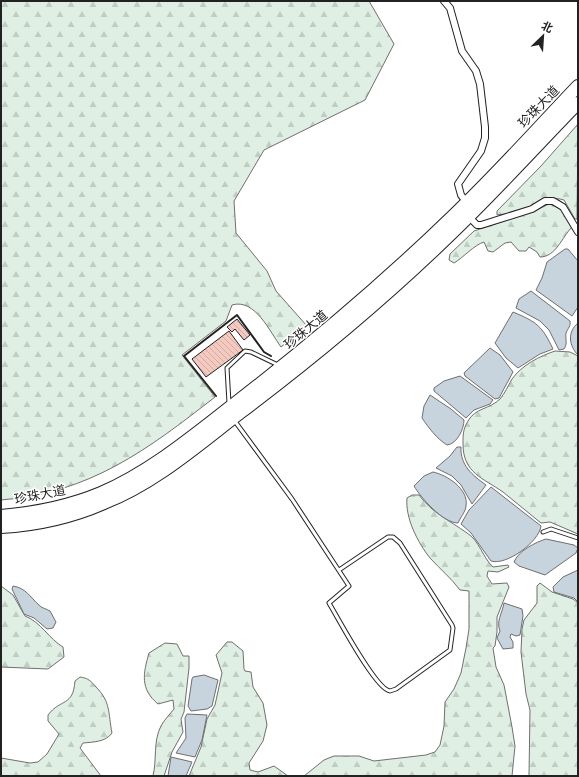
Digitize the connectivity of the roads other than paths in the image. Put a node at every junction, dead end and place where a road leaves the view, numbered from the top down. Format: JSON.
{"nodes":[{"id":1,"x":444,"y":1,"type":"edge"},
{"id":2,"x":578,"y":86,"type":"edge"},
{"id":3,"x":578,"y":103,"type":"edge"},
{"id":4,"x":467,"y":202,"type":"junction"},
{"id":5,"x":468,"y":217,"type":"junction"},
{"id":6,"x":578,"y":232,"type":"edge"},
{"id":7,"x":282,"y":367,"type":"junction"},
{"id":8,"x":232,"y":413,"type":"junction"},
{"id":9,"x":1,"y":516,"type":"edge"},
{"id":10,"x":1,"y":527,"type":"edge"},
{"id":11,"x":543,"y":532,"type":"dead end"},
{"id":12,"x":578,"y":538,"type":"edge"},
{"id":13,"x":339,"y":570,"type":"junction"}],
"edges":[{"from":1,"to":4,"type":"street"},
{"from":2,"to":4,"type":"highway","name":"珍珠大道"},
{"from":3,"to":5,"type":"highway","name":"珍珠大道"},
{"from":4,"to":5,"type":"street"},
{"from":4,"to":7,"type":"highway","name":"珍珠大道"},
{"from":5,"to":6,"type":"street"},
{"from":5,"to":8,"type":"highway","name":"珍珠大道"},
{"from":7,"to":8,"type":"highway","name":"珍珠大道"},
{"from":7,"to":8,"type":"lane"},
{"from":8,"to":9,"type":"highway","name":"珍珠大道"},
{"from":8,"to":10,"type":"highway","name":"珍珠大道"},
{"from":8,"to":13,"type":"lane"},
{"from":11,"to":12,"type":"lane"},
{"from":13,"to":13,"type":"lane"}]}
